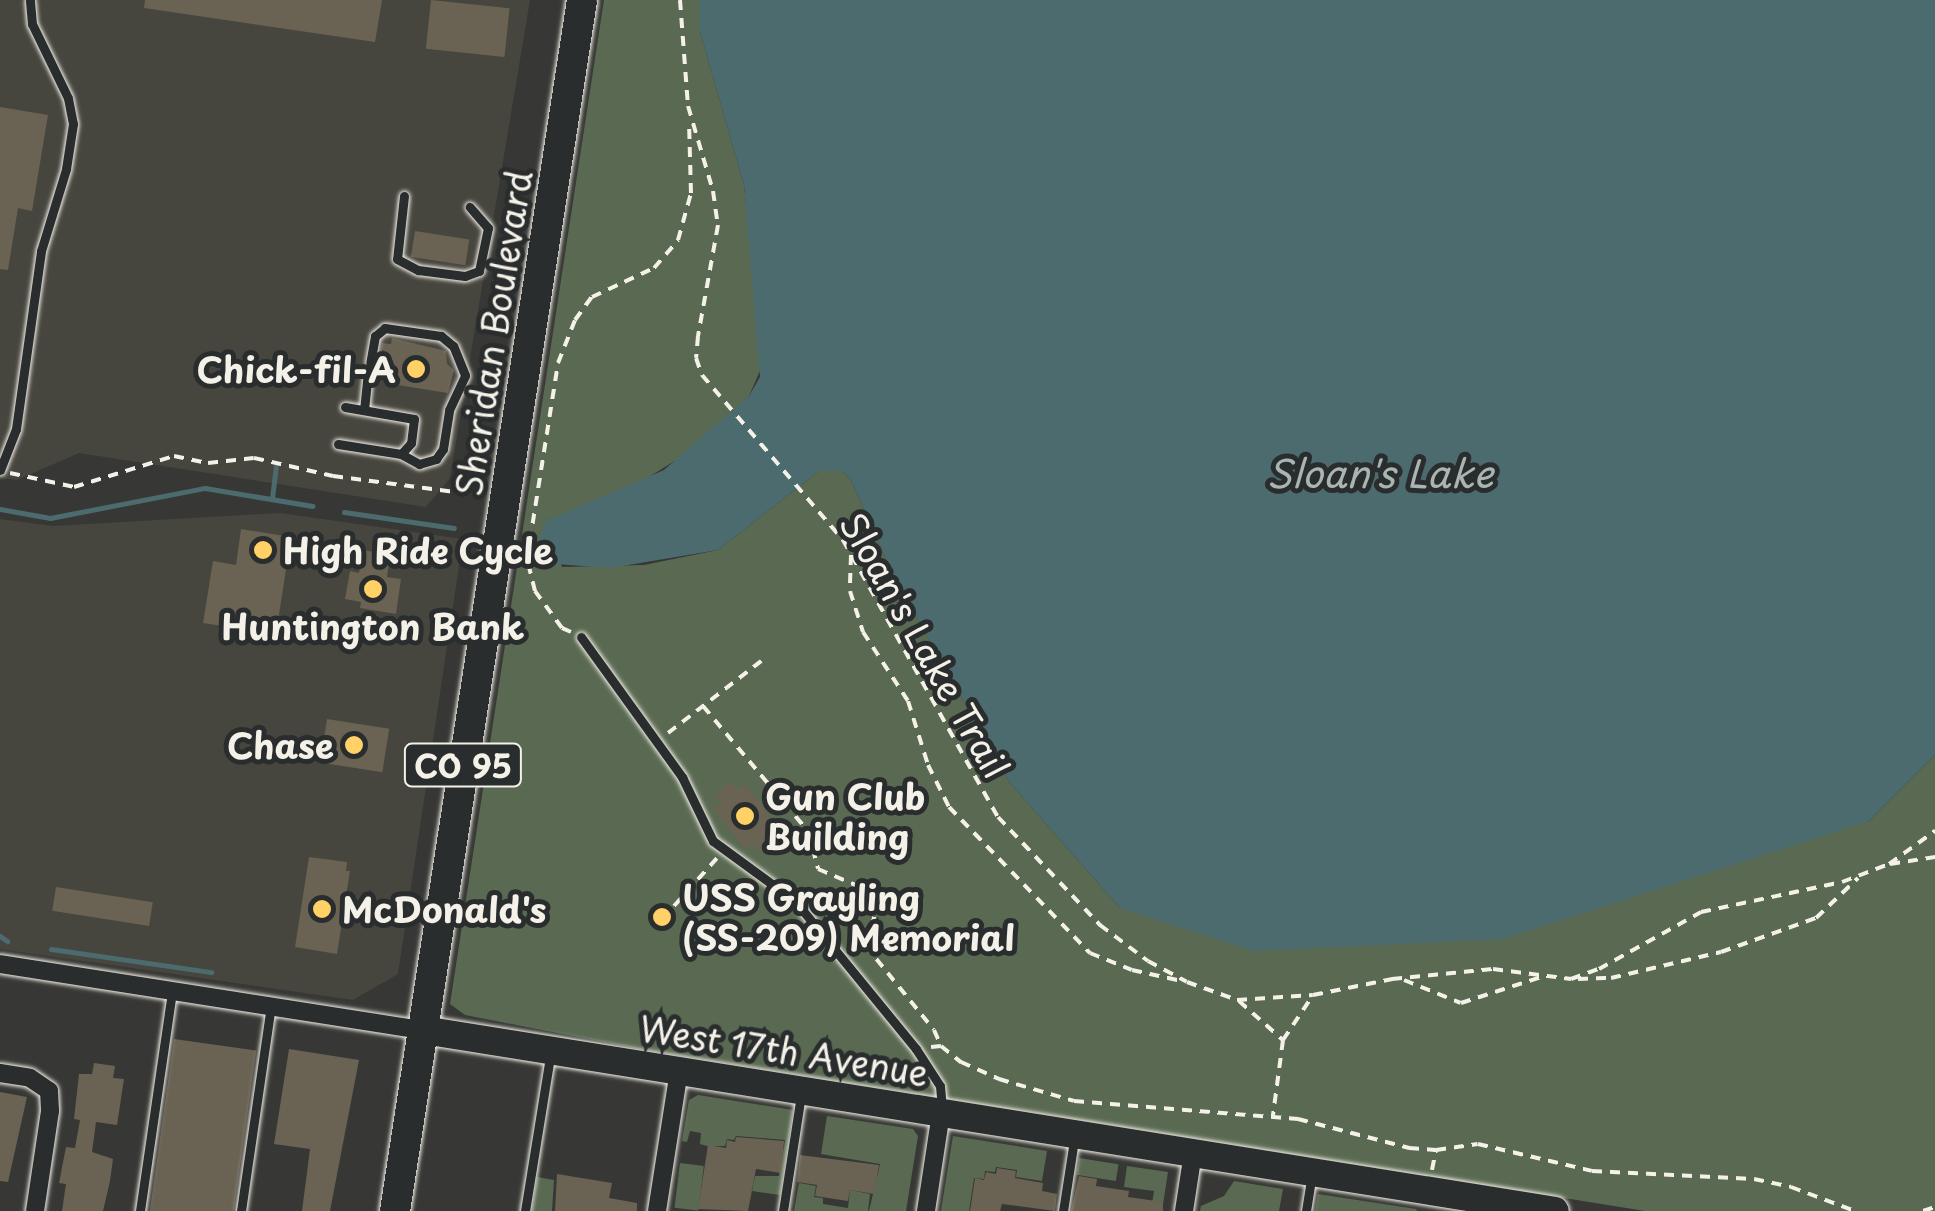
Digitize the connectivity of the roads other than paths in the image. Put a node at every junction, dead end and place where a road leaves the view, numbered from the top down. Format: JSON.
{"nodes":[{"id":1,"x":30,"y":0,"type":"edge"},
{"id":2,"x":582,"y":0,"type":"edge"},
{"id":3,"x":404,"y":196,"type":"dead end"},
{"id":4,"x":470,"y":208,"type":"dead end"},
{"id":5,"x":345,"y":407,"type":"dead end"},
{"id":6,"x":364,"y":410,"type":"junction"},
{"id":7,"x":338,"y":444,"type":"dead end"},
{"id":8,"x":4,"y":450,"type":"edge"},
{"id":9,"x":401,"y":454,"type":"junction"},
{"id":10,"x":0,"y":470,"type":"edge"},
{"id":11,"x":581,"y":637,"type":"road end"},
{"id":12,"x":0,"y":964,"type":"edge"},
{"id":13,"x":172,"y":991,"type":"junction"},
{"id":14,"x":271,"y":1006,"type":"junction"},
{"id":15,"x":423,"y":1030,"type":"junction"},
{"id":16,"x":551,"y":1050,"type":"junction"},
{"id":17,"x":679,"y":1071,"type":"junction"},
{"id":18,"x":0,"y":1073,"type":"edge"},
{"id":19,"x":801,"y":1091,"type":"junction"},
{"id":20,"x":941,"y":1113,"type":"junction"},
{"id":21,"x":1075,"y":1135,"type":"junction"},
{"id":22,"x":1194,"y":1153,"type":"junction"},
{"id":23,"x":1312,"y":1172,"type":"junction"},
{"id":24,"x":1440,"y":1193,"type":"edge"},
{"id":25,"x":35,"y":1211,"type":"edge"},
{"id":26,"x":140,"y":1211,"type":"edge"},
{"id":27,"x":241,"y":1211,"type":"edge"},
{"id":28,"x":394,"y":1211,"type":"edge"},
{"id":29,"x":525,"y":1211,"type":"edge"},
{"id":30,"x":656,"y":1211,"type":"edge"},
{"id":31,"x":783,"y":1211,"type":"edge"},
{"id":32,"x":926,"y":1211,"type":"edge"},
{"id":33,"x":1063,"y":1211,"type":"edge"},
{"id":34,"x":1184,"y":1211,"type":"edge"},
{"id":35,"x":1306,"y":1211,"type":"edge"},
{"id":36,"x":1555,"y":1211,"type":"edge"}],
"edges":[{"from":1,"to":8,"type":"lane"},
{"from":2,"to":15,"type":"main road","name":"Sheridan Boulevard","number":"CO 95"},
{"from":3,"to":4,"type":"lane"},
{"from":5,"to":6,"type":"lane"},
{"from":6,"to":9,"type":"lane"},
{"from":6,"to":9,"type":"lane"},
{"from":7,"to":9,"type":"lane"},
{"from":8,"to":10,"type":"lane"},
{"from":11,"to":20,"type":"lane"},
{"from":12,"to":13,"type":"street","name":"West 17th Avenue"},
{"from":13,"to":14,"type":"street","name":"West 17th Avenue"},
{"from":13,"to":26,"type":"lane"},
{"from":14,"to":15,"type":"street","name":"West 17th Avenue"},
{"from":14,"to":27,"type":"lane"},
{"from":15,"to":16,"type":"street","name":"West 17th Avenue"},
{"from":15,"to":28,"type":"main road","name":"Sheridan Boulevard","number":"CO 95"},
{"from":16,"to":17,"type":"street","name":"West 17th Avenue"},
{"from":16,"to":29,"type":"lane"},
{"from":17,"to":19,"type":"street","name":"West 17th Avenue"},
{"from":17,"to":30,"type":"street"},
{"from":18,"to":25,"type":"street"},
{"from":19,"to":20,"type":"street","name":"West 17th Avenue"},
{"from":19,"to":31,"type":"lane"},
{"from":20,"to":21,"type":"street","name":"West 17th Avenue"},
{"from":20,"to":32,"type":"street"},
{"from":21,"to":22,"type":"street","name":"West 17th Avenue"},
{"from":21,"to":33,"type":"lane"},
{"from":22,"to":23,"type":"street","name":"West 17th Avenue"},
{"from":22,"to":34,"type":"street"},
{"from":23,"to":24,"type":"street","name":"West 17th Avenue"},
{"from":23,"to":35,"type":"lane"},
{"from":24,"to":36,"type":"street","name":"West 17th Avenue"}]}
